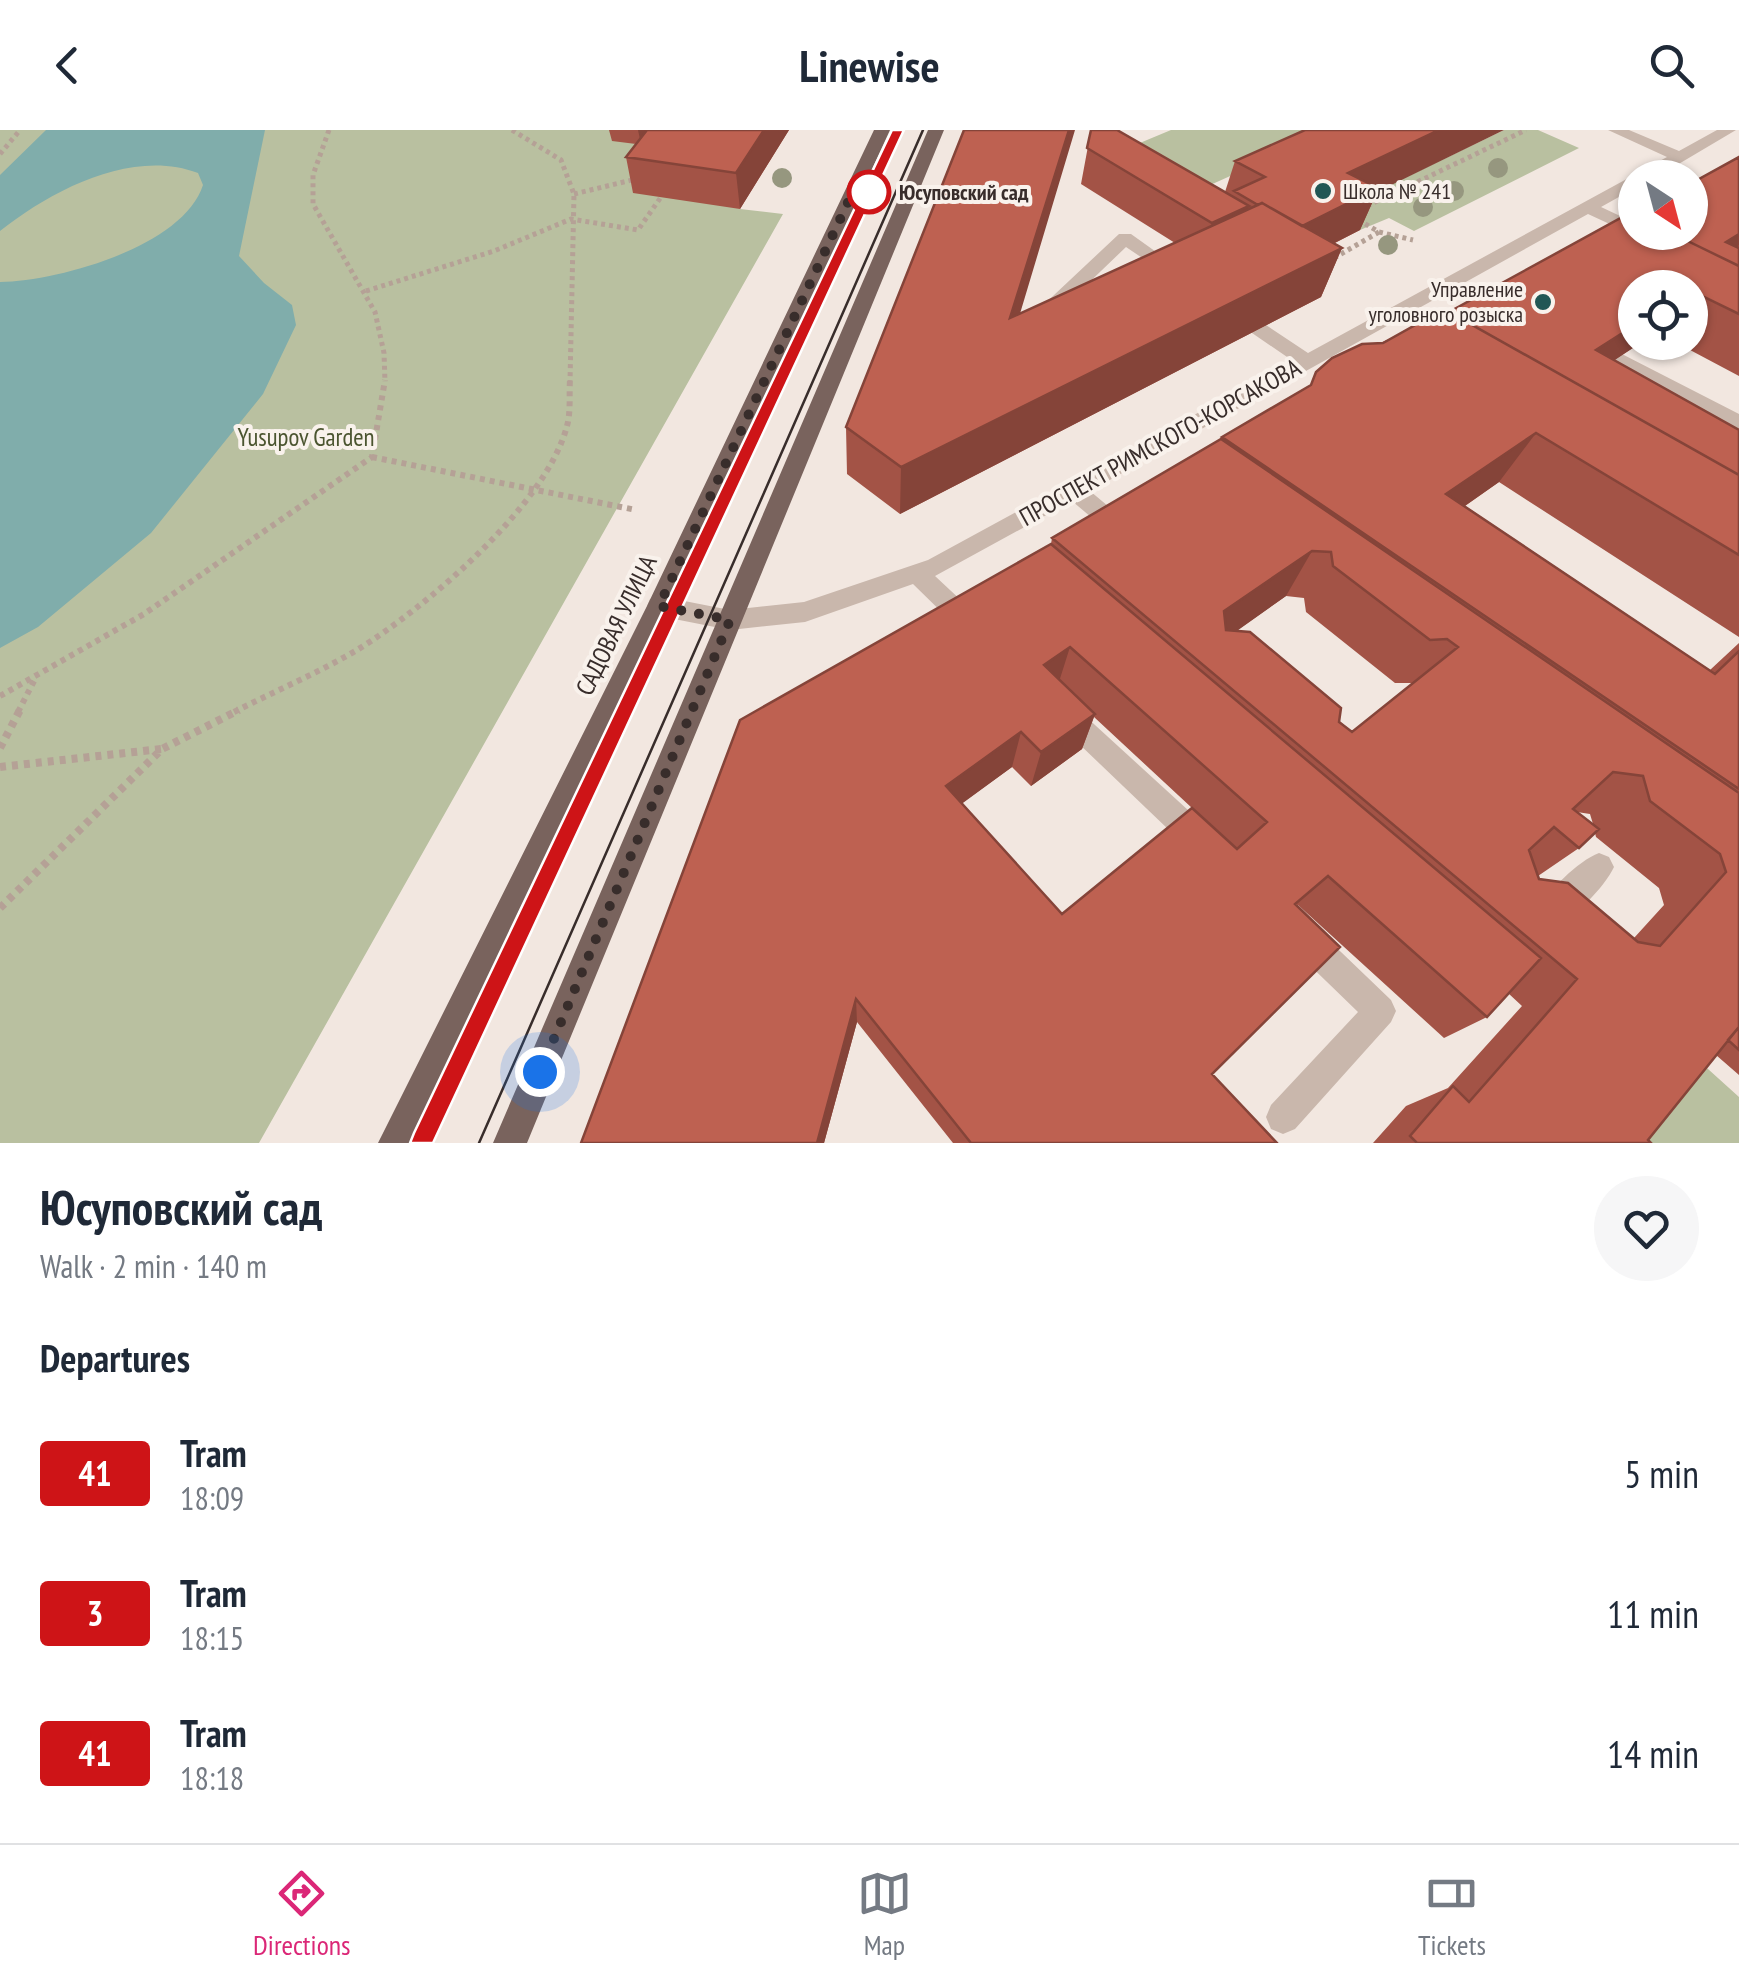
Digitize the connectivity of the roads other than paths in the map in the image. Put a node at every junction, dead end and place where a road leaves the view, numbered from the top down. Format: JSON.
{"nodes":[{"id":1,"x":882,"y":130,"type":"edge"},
{"id":2,"x":936,"y":130,"type":"edge"},
{"id":3,"x":1616,"y":130,"type":"edge"},
{"id":4,"x":1728,"y":130,"type":"edge"},
{"id":5,"x":1680,"y":157,"type":"junction"},
{"id":6,"x":1675,"y":160,"type":"edge"},
{"id":7,"x":1618,"y":190,"type":"edge"},
{"id":8,"x":1588,"y":207,"type":"junction"},
{"id":9,"x":1618,"y":221,"type":"edge"},
{"id":10,"x":1186,"y":280,"type":"edge"},
{"id":11,"x":1044,"y":315,"type":"edge"},
{"id":12,"x":1259,"y":329,"type":"edge"},
{"id":13,"x":1622,"y":360,"type":"edge"},
{"id":14,"x":1307,"y":361,"type":"junction"},
{"id":15,"x":1739,"y":423,"type":"edge"},
{"id":16,"x":1074,"y":490,"type":"junction"},
{"id":17,"x":1125,"y":533,"type":"edge"},
{"id":18,"x":917,"y":572,"type":"junction"},
{"id":19,"x":659,"y":606,"type":"junction"},
{"id":20,"x":730,"y":620,"type":"junction"},
{"id":21,"x":971,"y":625,"type":"edge"},
{"id":22,"x":1045,"y":695,"type":"edge"},
{"id":23,"x":1228,"y":866,"type":"edge"},
{"id":24,"x":1599,"y":867,"type":"dead end"},
{"id":25,"x":1519,"y":897,"type":"edge"},
{"id":26,"x":1283,"y":918,"type":"edge"},
{"id":27,"x":1282,"y":1116,"type":"dead end"},
{"id":28,"x":394,"y":1143,"type":"edge"},
{"id":29,"x":510,"y":1143,"type":"edge"}],
"edges":[{"from":1,"to":19,"type":"main road","name":"САДОВАЯ УЛИЦА"},
{"from":2,"to":20,"type":"main road"},
{"from":3,"to":5,"type":"street"},
{"from":4,"to":5,"type":"street"},
{"from":5,"to":6,"type":"street"},
{"from":7,"to":8,"type":"street","name":"ПРОСПЕКТ РИМСКОГО-КОРСАКОВА"},
{"from":8,"to":9,"type":"street"},
{"from":8,"to":14,"type":"street","name":"ПРОСПЕКТ РИМСКОГО-КОРСАКОВА"},
{"from":10,"to":11,"type":"street"},
{"from":12,"to":14,"type":"street"},
{"from":13,"to":15,"type":"street"},
{"from":14,"to":16,"type":"street","name":"ПРОСПЕКТ РИМСКОГО-КОРСАКОВА"},
{"from":16,"to":17,"type":"street"},
{"from":16,"to":18,"type":"street","name":"ПРОСПЕКТ РИМСКОГО-КОРСАКОВА"},
{"from":18,"to":20,"type":"street","name":"ПРОСПЕКТ РИМСКОГО-КОРСАКОВА"},
{"from":18,"to":21,"type":"street"},
{"from":19,"to":20,"type":"street","name":"ПРОСПЕКТ РИМСКОГО-КОРСАКОВА"},
{"from":19,"to":28,"type":"main road","name":"САДОВАЯ УЛИЦА"},
{"from":20,"to":29,"type":"main road"},
{"from":22,"to":23,"type":"street"},
{"from":24,"to":25,"type":"street"},
{"from":26,"to":27,"type":"street"}]}
